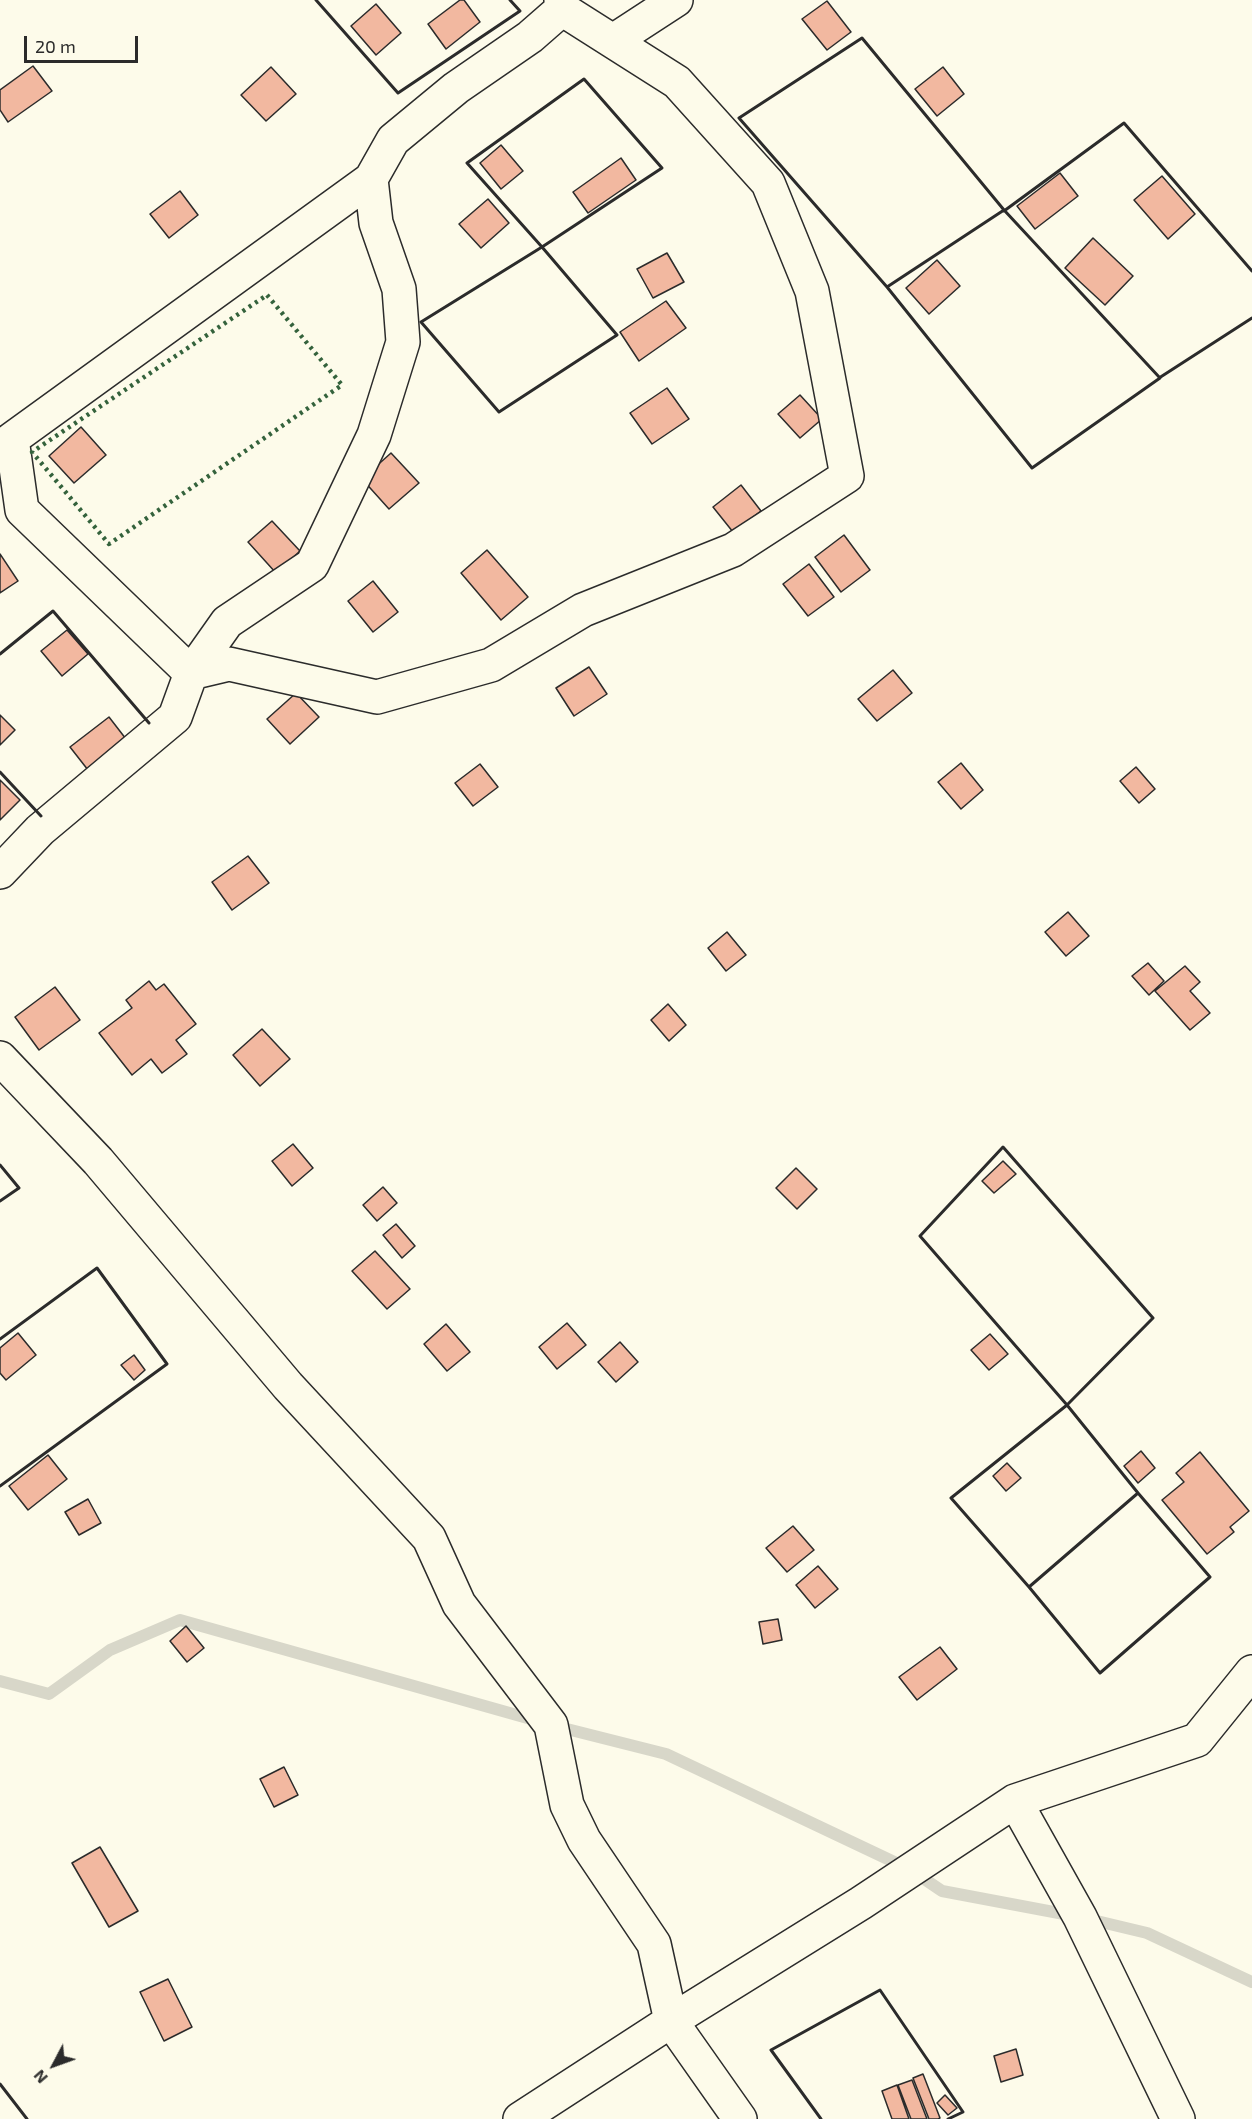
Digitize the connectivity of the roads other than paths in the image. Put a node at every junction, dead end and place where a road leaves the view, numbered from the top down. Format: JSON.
{"nodes":[{"id":1,"x":676,"y":0,"type":"edge"},
{"id":2,"x":561,"y":5,"type":"edge"},
{"id":3,"x":613,"y":41,"type":"junction"},
{"id":4,"x":371,"y":179,"type":"junction"},
{"id":5,"x":191,"y":673,"type":"junction"},
{"id":6,"x":0,"y":872,"type":"edge"},
{"id":7,"x":0,"y":1058,"type":"edge"},
{"id":8,"x":1252,"y":1672,"type":"edge"},
{"id":9,"x":1015,"y":1801,"type":"junction"},
{"id":10,"x":671,"y":2021,"type":"junction"},
{"id":11,"x":520,"y":2119,"type":"edge"},
{"id":12,"x":740,"y":2119,"type":"edge"},
{"id":13,"x":1178,"y":2119,"type":"edge"}],
"edges":[{"from":1,"to":3,"type":"street"},
{"from":2,"to":3,"type":"street"},
{"from":2,"to":4,"type":"street"},
{"from":3,"to":5,"type":"street"},
{"from":4,"to":5,"type":"street"},
{"from":4,"to":5,"type":"street"},
{"from":5,"to":6,"type":"street"},
{"from":7,"to":10,"type":"street"},
{"from":8,"to":9,"type":"street"},
{"from":9,"to":10,"type":"street"},
{"from":9,"to":13,"type":"street"},
{"from":10,"to":11,"type":"street"},
{"from":10,"to":12,"type":"street"}]}
